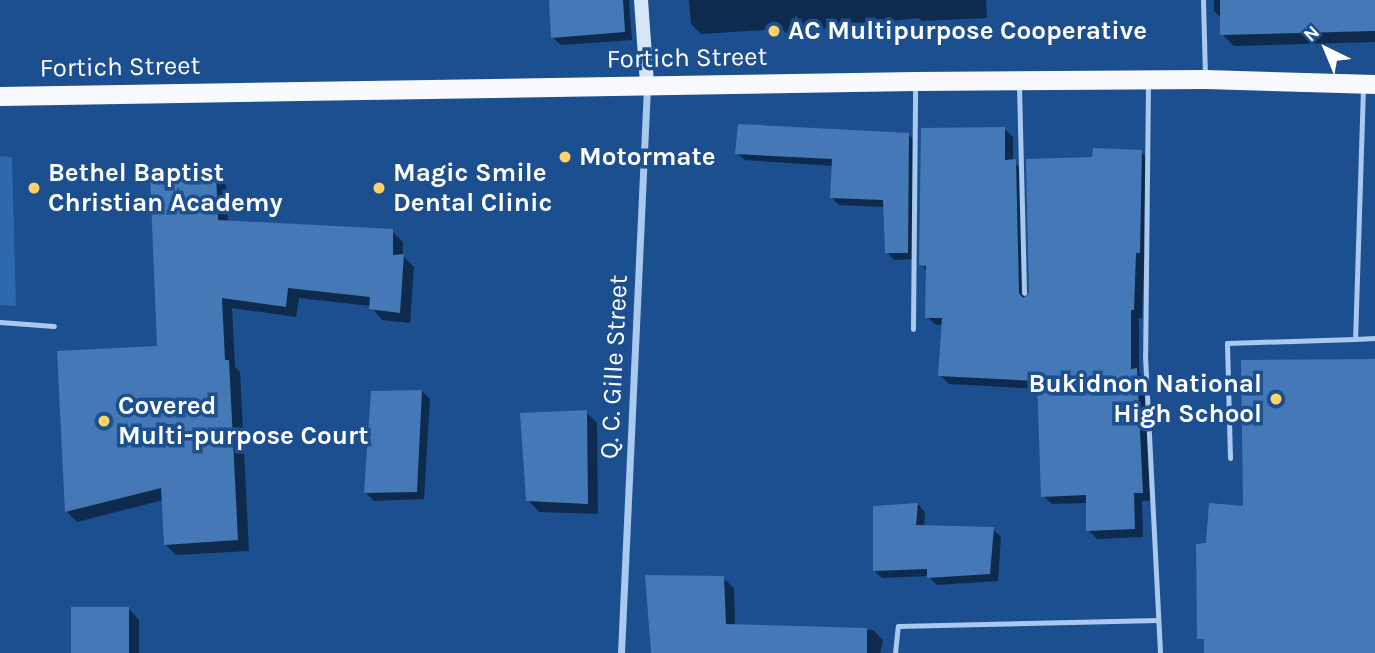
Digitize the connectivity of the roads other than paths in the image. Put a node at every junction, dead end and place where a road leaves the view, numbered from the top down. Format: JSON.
{"nodes":[{"id":1,"x":641,"y":0,"type":"edge"},
{"id":2,"x":1203,"y":0,"type":"edge"},
{"id":3,"x":1205,"y":79,"type":"junction"},
{"id":4,"x":1148,"y":80,"type":"junction"},
{"id":5,"x":915,"y":81,"type":"junction"},
{"id":6,"x":1019,"y":83,"type":"junction"},
{"id":7,"x":647,"y":84,"type":"junction"},
{"id":8,"x":1369,"y":84,"type":"edge"},
{"id":9,"x":0,"y":96,"type":"edge"},
{"id":10,"x":1024,"y":293,"type":"dead end"},
{"id":11,"x":0,"y":322,"type":"edge"},
{"id":12,"x":54,"y":326,"type":"dead end"},
{"id":13,"x":913,"y":329,"type":"dead end"},
{"id":14,"x":1375,"y":338,"type":"edge"},
{"id":15,"x":1355,"y":339,"type":"junction"},
{"id":16,"x":1230,"y":458,"type":"dead end"},
{"id":17,"x":1158,"y":620,"type":"junction"},
{"id":18,"x":621,"y":653,"type":"edge"},
{"id":19,"x":895,"y":653,"type":"edge"},
{"id":20,"x":1160,"y":653,"type":"edge"}],
"edges":[{"from":1,"to":7,"type":"main road"},
{"from":2,"to":3,"type":"lane"},
{"from":3,"to":4,"type":"highway","name":"Fortich Street"},
{"from":3,"to":8,"type":"highway","name":"Fortich Street"},
{"from":4,"to":6,"type":"highway","name":"Fortich Street"},
{"from":4,"to":17,"type":"lane"},
{"from":5,"to":6,"type":"highway","name":"Fortich Street"},
{"from":5,"to":7,"type":"highway","name":"Fortich Street"},
{"from":5,"to":13,"type":"lane"},
{"from":6,"to":10,"type":"lane"},
{"from":7,"to":9,"type":"highway","name":"Fortich Street"},
{"from":7,"to":18,"type":"street","name":"Q. C. Gille Street"},
{"from":8,"to":15,"type":"lane"},
{"from":11,"to":12,"type":"lane"},
{"from":14,"to":15,"type":"lane"},
{"from":15,"to":16,"type":"lane"},
{"from":17,"to":19,"type":"lane"},
{"from":17,"to":20,"type":"lane"}]}
